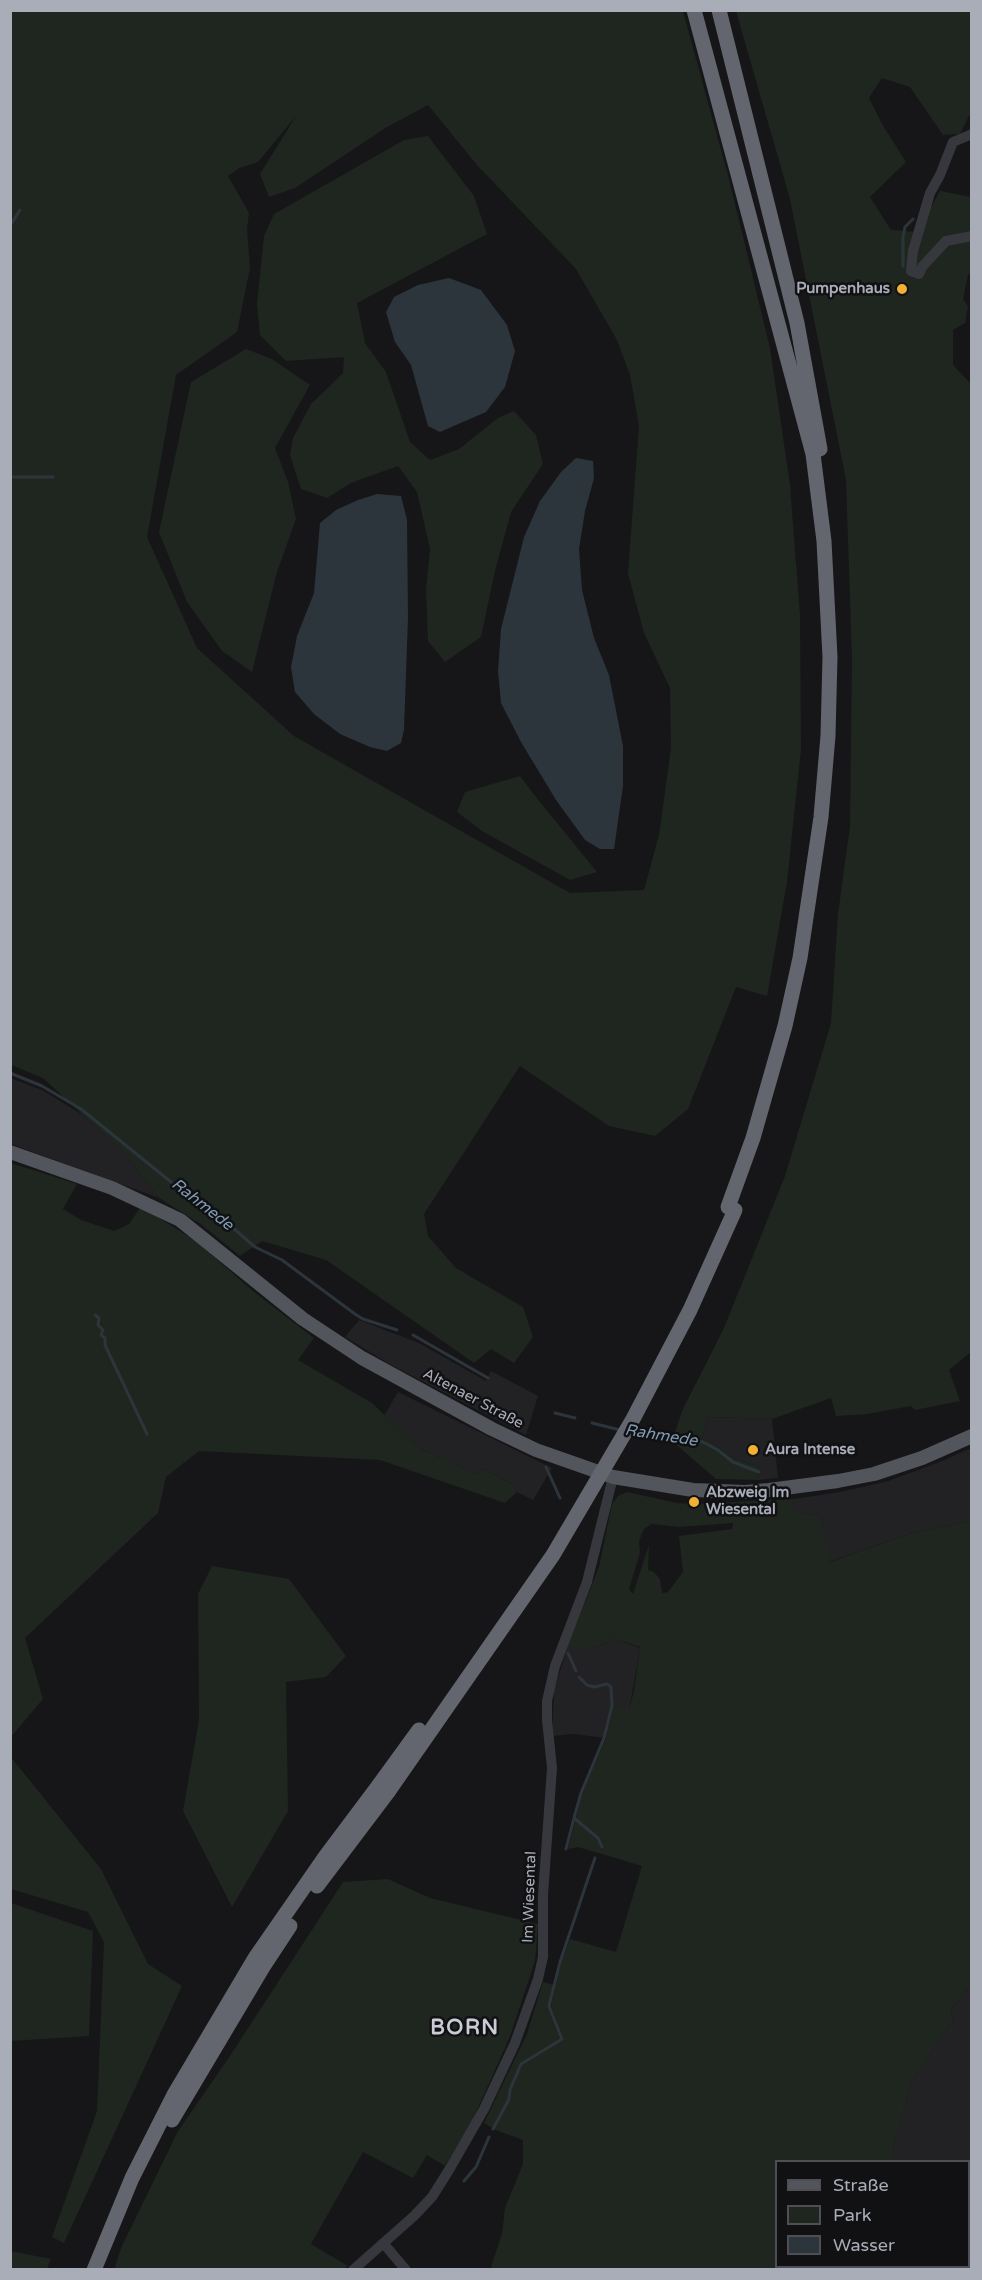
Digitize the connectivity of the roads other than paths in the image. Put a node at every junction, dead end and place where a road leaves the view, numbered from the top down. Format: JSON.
{"nodes":[{"id":1,"x":694,"y":10,"type":"edge"},
{"id":2,"x":719,"y":10,"type":"edge"},
{"id":3,"x":972,"y":134,"type":"edge"},
{"id":4,"x":972,"y":236,"type":"edge"},
{"id":5,"x":10,"y":1152,"type":"edge"},
{"id":6,"x":731,"y":1208,"type":"junction"},
{"id":7,"x":972,"y":1436,"type":"edge"},
{"id":8,"x":613,"y":1477,"type":"junction"},
{"id":9,"x":383,"y":1789,"type":"junction"},
{"id":10,"x":384,"y":2244,"type":"junction"},
{"id":11,"x":94,"y":2270,"type":"edge"},
{"id":12,"x":103,"y":2270,"type":"edge"},
{"id":13,"x":353,"y":2270,"type":"edge"},
{"id":14,"x":406,"y":2270,"type":"edge"}],
"edges":[{"from":1,"to":6,"type":"highway"},
{"from":2,"to":6,"type":"highway"},
{"from":3,"to":4,"type":"street"},
{"from":5,"to":8,"type":"main road","name":"Altenaer Straße"},
{"from":6,"to":9,"type":"highway","bridge":true},
{"from":7,"to":8,"type":"main road","name":"Altenaer Straße"},
{"from":8,"to":10,"type":"street","name":"Im Wiesental"},
{"from":9,"to":11,"type":"highway"},
{"from":9,"to":12,"type":"highway"},
{"from":10,"to":13,"type":"street","name":"Im Wiesental"},
{"from":10,"to":14,"type":"street"}]}
